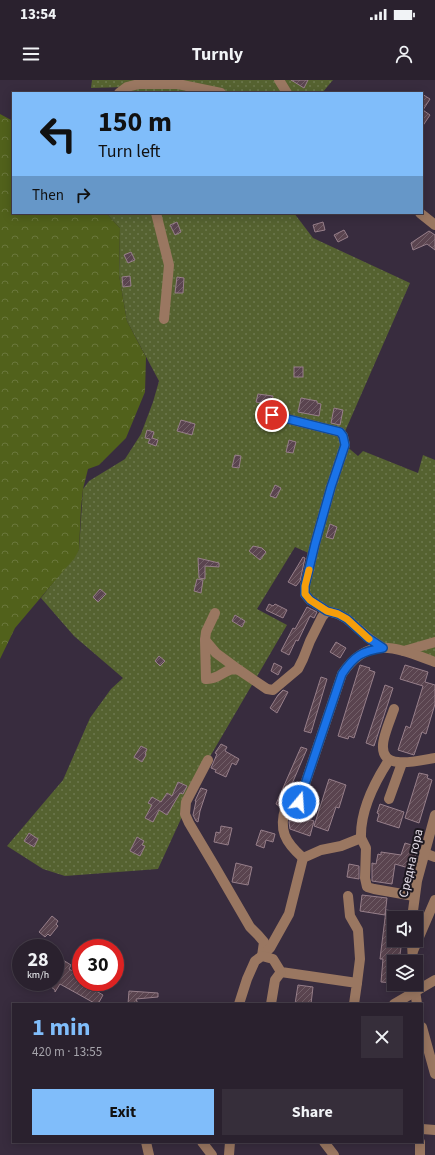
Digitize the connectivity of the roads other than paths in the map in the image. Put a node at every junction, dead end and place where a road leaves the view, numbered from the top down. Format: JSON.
{"nodes":[{"id":1,"x":279,"y":80,"type":"edge"},
{"id":2,"x":120,"y":92,"type":"edge"},
{"id":3,"x":216,"y":92,"type":"edge"},
{"id":4,"x":286,"y":92,"type":"edge"},
{"id":5,"x":156,"y":214,"type":"edge"},
{"id":6,"x":421,"y":214,"type":"edge"},
{"id":7,"x":435,"y":225,"type":"edge"},
{"id":8,"x":164,"y":318,"type":"dead end"},
{"id":9,"x":267,"y":416,"type":"dead end"},
{"id":10,"x":327,"y":611,"type":"junction"},
{"id":11,"x":215,"y":613,"type":"dead end"},
{"id":12,"x":205,"y":640,"type":"junction"},
{"id":13,"x":435,"y":642,"type":"edge"},
{"id":14,"x":383,"y":648,"type":"junction"},
{"id":15,"x":404,"y":651,"type":"junction"},
{"id":16,"x":435,"y":662,"type":"edge"},
{"id":17,"x":239,"y":670,"type":"junction"},
{"id":18,"x":394,"y":709,"type":"dead end"},
{"id":19,"x":435,"y":758,"type":"edge"},
{"id":20,"x":208,"y":760,"type":"dead end"},
{"id":21,"x":389,"y":760,"type":"junction"},
{"id":22,"x":402,"y":763,"type":"junction"},
{"id":23,"x":389,"y":799,"type":"dead end"},
{"id":24,"x":299,"y":802,"type":"dead end"},
{"id":25,"x":286,"y":806,"type":"dead end"},
{"id":26,"x":435,"y":815,"type":"edge"},
{"id":27,"x":361,"y":838,"type":"junction"},
{"id":28,"x":424,"y":853,"type":"junction"},
{"id":29,"x":435,"y":857,"type":"edge"},
{"id":30,"x":303,"y":858,"type":"junction"},
{"id":31,"x":348,"y":896,"type":"dead end"},
{"id":32,"x":414,"y":896,"type":"junction"},
{"id":33,"x":435,"y":900,"type":"edge"},
{"id":34,"x":413,"y":911,"type":"edge"},
{"id":35,"x":413,"y":947,"type":"edge"},
{"id":36,"x":413,"y":950,"type":"junction"},
{"id":37,"x":413,"y":955,"type":"edge"},
{"id":38,"x":262,"y":956,"type":"junction"},
{"id":39,"x":281,"y":972,"type":"junction"},
{"id":40,"x":435,"y":980,"type":"edge"},
{"id":41,"x":357,"y":983,"type":"junction"},
{"id":42,"x":423,"y":985,"type":"edge"},
{"id":43,"x":411,"y":991,"type":"edge"},
{"id":44,"x":414,"y":991,"type":"edge"},
{"id":45,"x":239,"y":1003,"type":"edge"},
{"id":46,"x":271,"y":1003,"type":"edge"},
{"id":47,"x":354,"y":1003,"type":"edge"},
{"id":48,"x":395,"y":1003,"type":"edge"},
{"id":49,"x":417,"y":1003,"type":"edge"},
{"id":50,"x":423,"y":1031,"type":"edge"},
{"id":51,"x":435,"y":1074,"type":"edge"},
{"id":52,"x":423,"y":1128,"type":"edge"},
{"id":53,"x":435,"y":1130,"type":"edge"},
{"id":54,"x":146,"y":1143,"type":"edge"},
{"id":55,"x":203,"y":1143,"type":"edge"},
{"id":56,"x":230,"y":1143,"type":"edge"},
{"id":57,"x":325,"y":1143,"type":"edge"},
{"id":58,"x":420,"y":1143,"type":"edge"},
{"id":59,"x":149,"y":1155,"type":"edge"},
{"id":60,"x":212,"y":1155,"type":"edge"},
{"id":61,"x":229,"y":1155,"type":"edge"},
{"id":62,"x":334,"y":1155,"type":"edge"},
{"id":63,"x":420,"y":1155,"type":"edge"}],
"edges":[{"from":1,"to":4,"type":"street"},
{"from":2,"to":3,"type":"street"},
{"from":5,"to":8,"type":"street"},
{"from":6,"to":7,"type":"street"},
{"from":9,"to":10,"type":"street"},
{"from":10,"to":14,"type":"street"},
{"from":10,"to":17,"type":"street"},
{"from":11,"to":12,"type":"street"},
{"from":12,"to":17,"type":"street"},
{"from":12,"to":17,"type":"street"},
{"from":13,"to":15,"type":"street"},
{"from":14,"to":15,"type":"street"},
{"from":14,"to":24,"type":"street"},
{"from":15,"to":16,"type":"street"},
{"from":18,"to":21,"type":"street"},
{"from":19,"to":22,"type":"street"},
{"from":20,"to":38,"type":"street"},
{"from":21,"to":22,"type":"street"},
{"from":21,"to":27,"type":"street"},
{"from":22,"to":23,"type":"street"},
{"from":25,"to":30,"type":"street"},
{"from":26,"to":28,"type":"street","name":"Средна гора"},
{"from":27,"to":30,"type":"street"},
{"from":27,"to":32,"type":"street"},
{"from":28,"to":29,"type":"street"},
{"from":28,"to":32,"type":"street","name":"Средна гора"},
{"from":30,"to":38,"type":"street"},
{"from":31,"to":41,"type":"street"},
{"from":32,"to":34,"type":"street","name":"Средна гора"},
{"from":33,"to":36,"type":"street"},
{"from":35,"to":36,"type":"street"},
{"from":36,"to":37,"type":"street"},
{"from":38,"to":39,"type":"street"},
{"from":38,"to":45,"type":"street"},
{"from":39,"to":41,"type":"street"},
{"from":39,"to":46,"type":"street"},
{"from":40,"to":42,"type":"street"},
{"from":41,"to":47,"type":"street"},
{"from":43,"to":48,"type":"street"},
{"from":44,"to":49,"type":"street"},
{"from":50,"to":51,"type":"street"},
{"from":52,"to":53,"type":"street"},
{"from":54,"to":59,"type":"street"},
{"from":55,"to":60,"type":"street"},
{"from":56,"to":61,"type":"street"},
{"from":57,"to":62,"type":"street"},
{"from":58,"to":63,"type":"street"}]}
